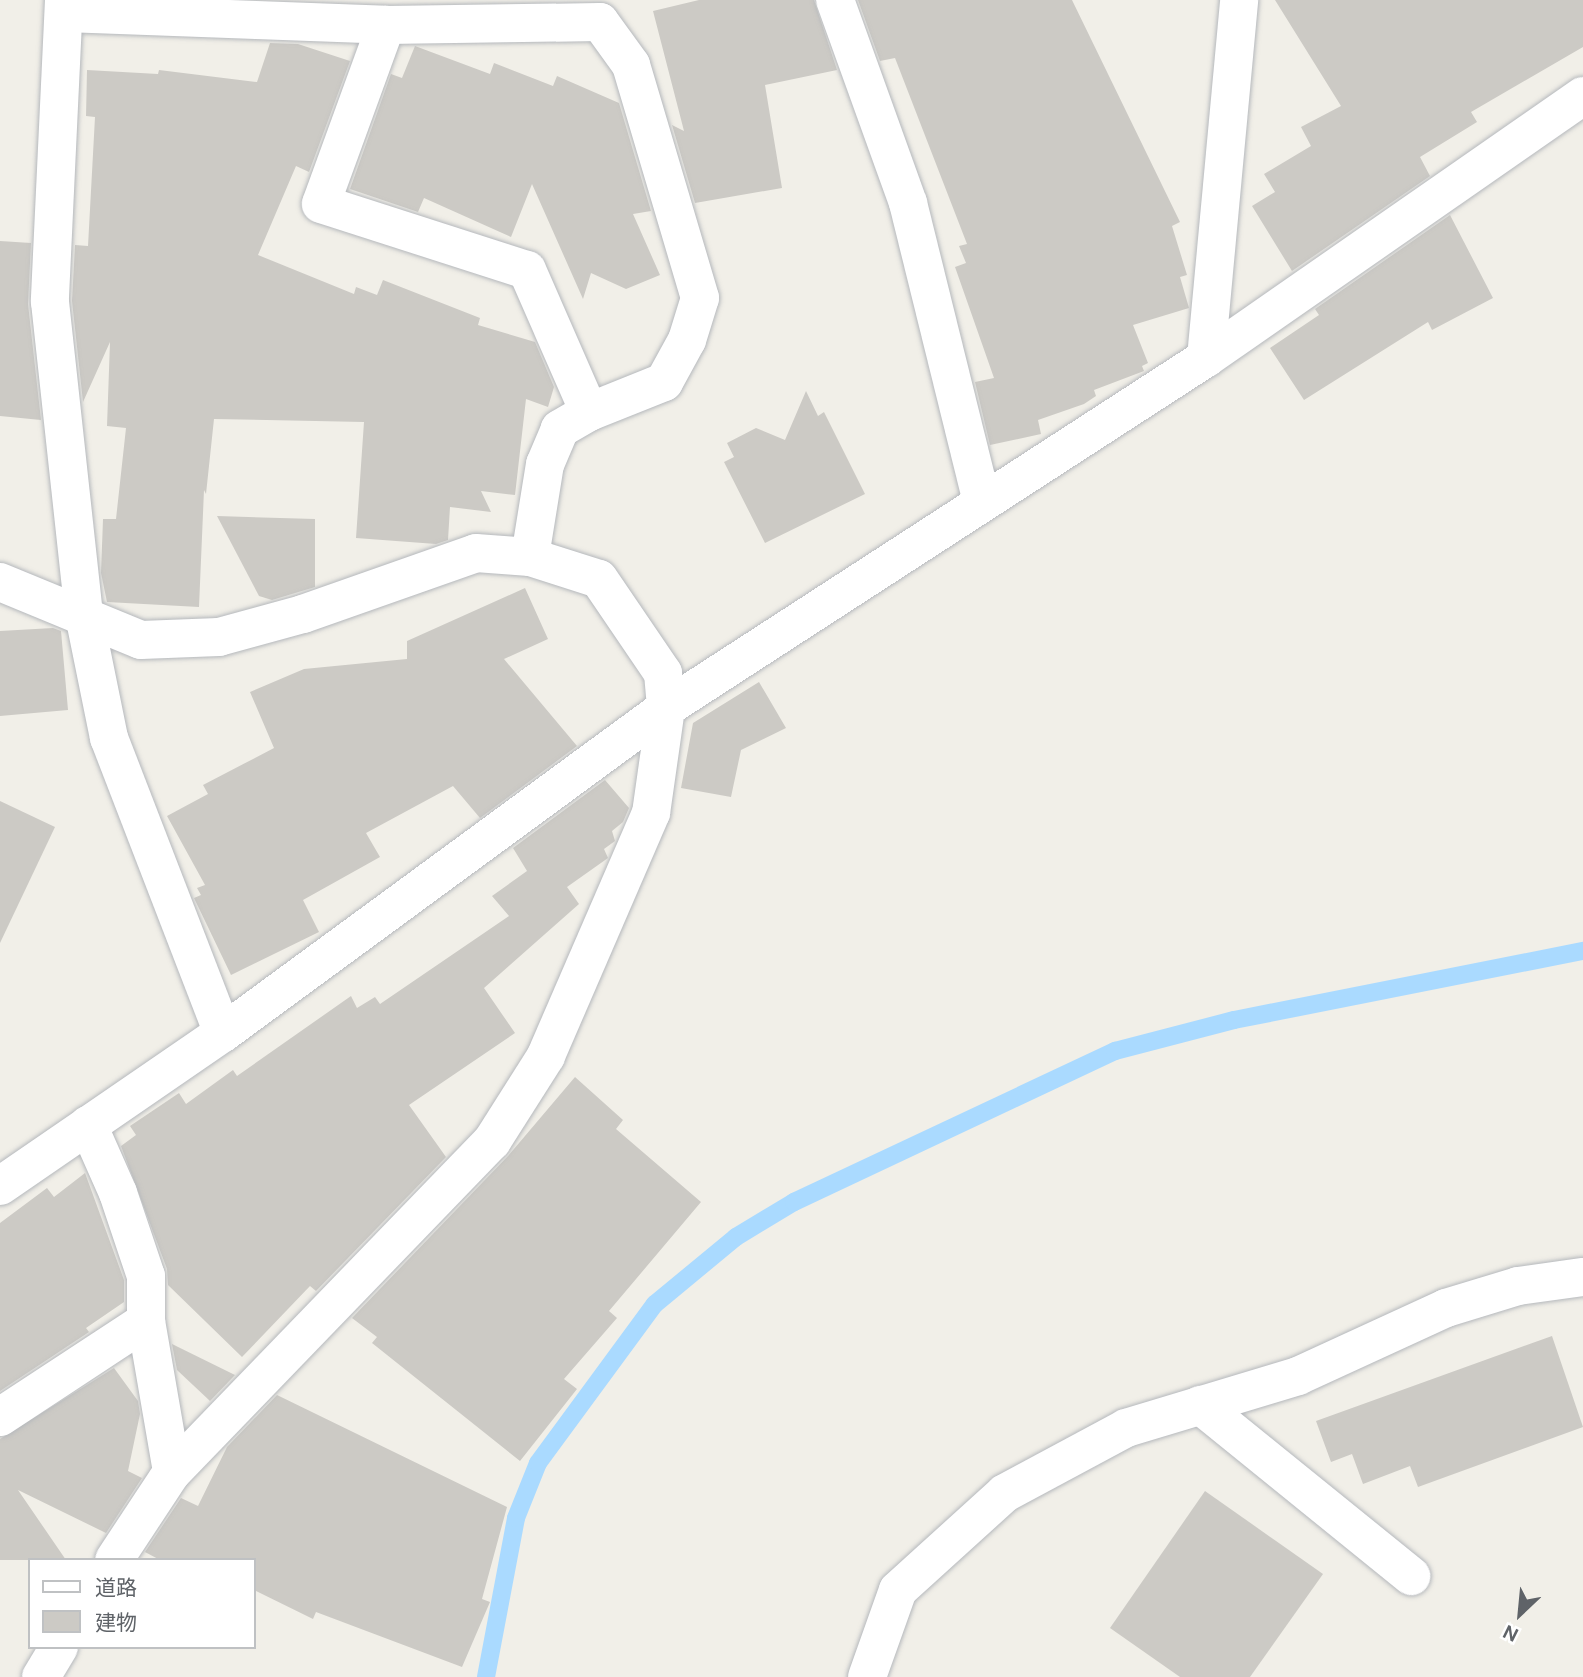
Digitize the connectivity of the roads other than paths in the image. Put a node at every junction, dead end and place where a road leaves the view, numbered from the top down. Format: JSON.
{"nodes":[{"id":1,"x":835,"y":0,"type":"edge"},
{"id":2,"x":1239,"y":0,"type":"edge"},
{"id":3,"x":65,"y":6,"type":"edge"},
{"id":4,"x":596,"y":11,"type":"edge"},
{"id":5,"x":386,"y":25,"type":"junction"},
{"id":6,"x":1583,"y":96,"type":"edge"},
{"id":7,"x":1206,"y":358,"type":"junction"},
{"id":8,"x":589,"y":412,"type":"junction"},
{"id":9,"x":982,"y":502,"type":"junction"},
{"id":10,"x":530,"y":557,"type":"junction"},
{"id":11,"x":0,"y":583,"type":"edge"},
{"id":12,"x":84,"y":615,"type":"junction"},
{"id":13,"x":666,"y":708,"type":"junction"},
{"id":14,"x":223,"y":1033,"type":"junction"},
{"id":15,"x":88,"y":1125,"type":"junction"},
{"id":16,"x":0,"y":1186,"type":"edge"},
{"id":17,"x":1583,"y":1277,"type":"edge"},
{"id":18,"x":146,"y":1321,"type":"junction"},
{"id":19,"x":1200,"y":1405,"type":"junction"},
{"id":20,"x":0,"y":1417,"type":"edge"},
{"id":21,"x":172,"y":1472,"type":"junction"},
{"id":22,"x":115,"y":1558,"type":"edge"},
{"id":23,"x":1411,"y":1576,"type":"dead end"},
{"id":24,"x":58,"y":1649,"type":"edge"},
{"id":25,"x":41,"y":1677,"type":"edge"},
{"id":26,"x":867,"y":1677,"type":"edge"}],
"edges":[{"from":1,"to":9,"type":"street"},
{"from":2,"to":7,"type":"street"},
{"from":3,"to":5,"type":"street"},
{"from":3,"to":12,"type":"street"},
{"from":4,"to":5,"type":"street"},
{"from":4,"to":8,"type":"street"},
{"from":5,"to":8,"type":"street"},
{"from":6,"to":7,"type":"street"},
{"from":7,"to":9,"type":"street"},
{"from":8,"to":10,"type":"street"},
{"from":9,"to":13,"type":"street"},
{"from":10,"to":12,"type":"street"},
{"from":10,"to":13,"type":"street"},
{"from":11,"to":12,"type":"street"},
{"from":12,"to":14,"type":"street"},
{"from":13,"to":14,"type":"street"},
{"from":13,"to":21,"type":"street"},
{"from":14,"to":15,"type":"street"},
{"from":15,"to":16,"type":"street"},
{"from":15,"to":18,"type":"street"},
{"from":17,"to":19,"type":"street"},
{"from":18,"to":20,"type":"street"},
{"from":18,"to":21,"type":"street"},
{"from":19,"to":23,"type":"street"},
{"from":19,"to":26,"type":"street"},
{"from":21,"to":22,"type":"street"},
{"from":24,"to":25,"type":"street"}]}
